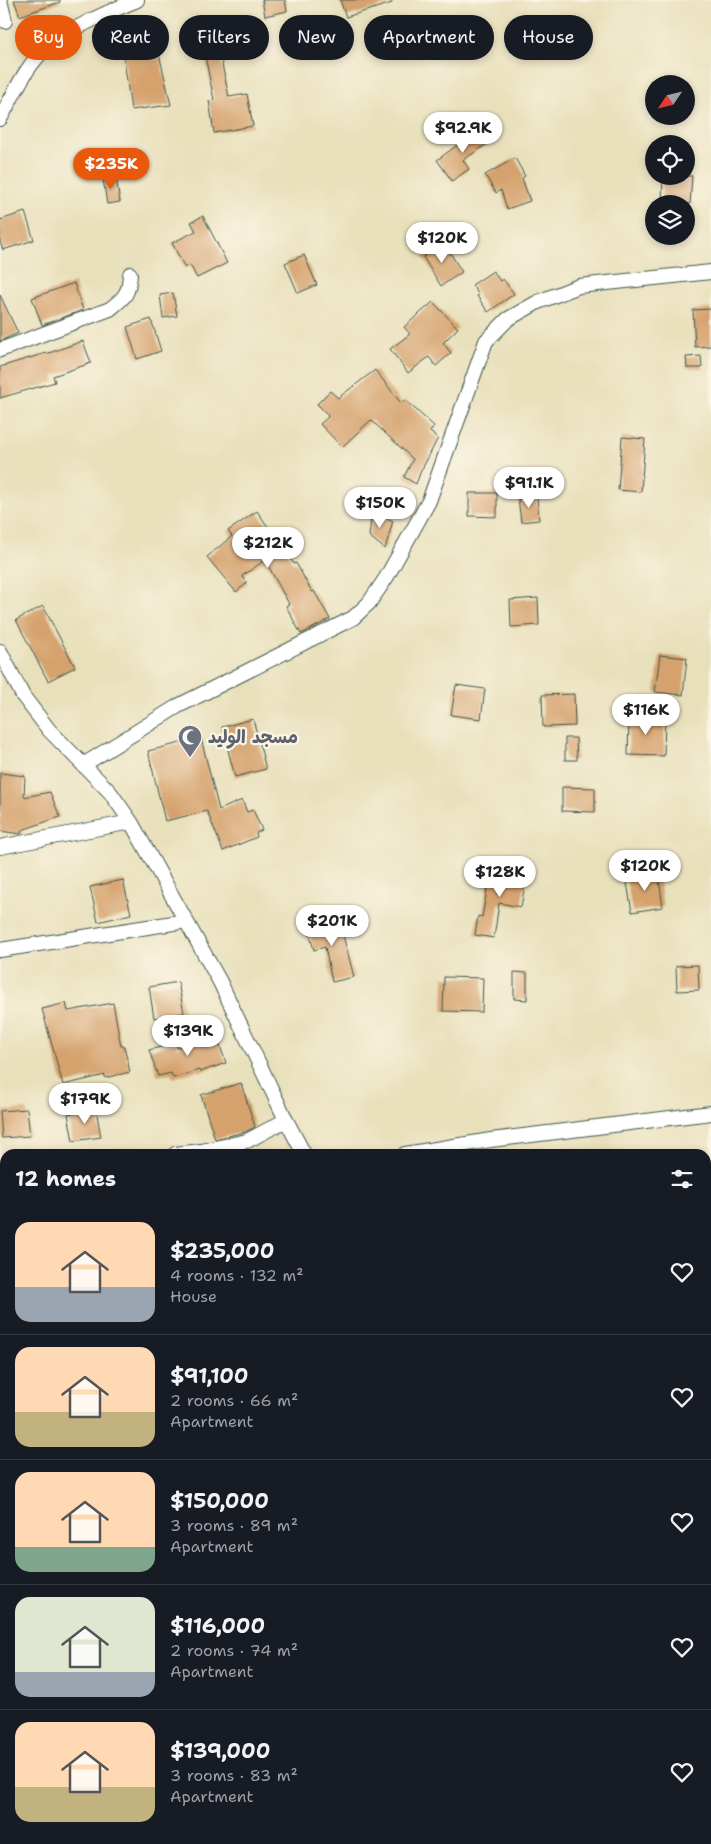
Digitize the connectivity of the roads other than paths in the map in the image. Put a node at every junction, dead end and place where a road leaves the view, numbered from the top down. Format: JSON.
{"nodes":[{"id":1,"x":0,"y":0,"type":"edge"},
{"id":2,"x":137,"y":0,"type":"edge"},
{"id":3,"x":5,"y":21,"type":"dead end"},
{"id":4,"x":0,"y":119,"type":"edge"},
{"id":5,"x":711,"y":272,"type":"edge"},
{"id":6,"x":130,"y":274,"type":"dead end"},
{"id":7,"x":0,"y":350,"type":"edge"},
{"id":8,"x":0,"y":651,"type":"edge"},
{"id":9,"x":83,"y":765,"type":"junction"},
{"id":10,"x":131,"y":822,"type":"junction"},
{"id":11,"x":0,"y":847,"type":"edge"},
{"id":12,"x":186,"y":921,"type":"junction"},
{"id":13,"x":0,"y":950,"type":"edge"},
{"id":14,"x":711,"y":1113,"type":"edge"},
{"id":15,"x":286,"y":1120,"type":"junction"},
{"id":16,"x":209,"y":1149,"type":"edge"},
{"id":17,"x":301,"y":1149,"type":"edge"},
{"id":18,"x":436,"y":1149,"type":"edge"}],
"edges":[{"from":1,"to":3,"type":"street"},
{"from":2,"to":4,"type":"street"},
{"from":5,"to":9,"type":"street"},
{"from":6,"to":7,"type":"street"},
{"from":8,"to":9,"type":"street"},
{"from":9,"to":10,"type":"street"},
{"from":10,"to":11,"type":"street"},
{"from":10,"to":12,"type":"street"},
{"from":12,"to":13,"type":"street"},
{"from":12,"to":15,"type":"street"},
{"from":14,"to":18,"type":"street"},
{"from":15,"to":16,"type":"street"},
{"from":15,"to":17,"type":"street"}]}
